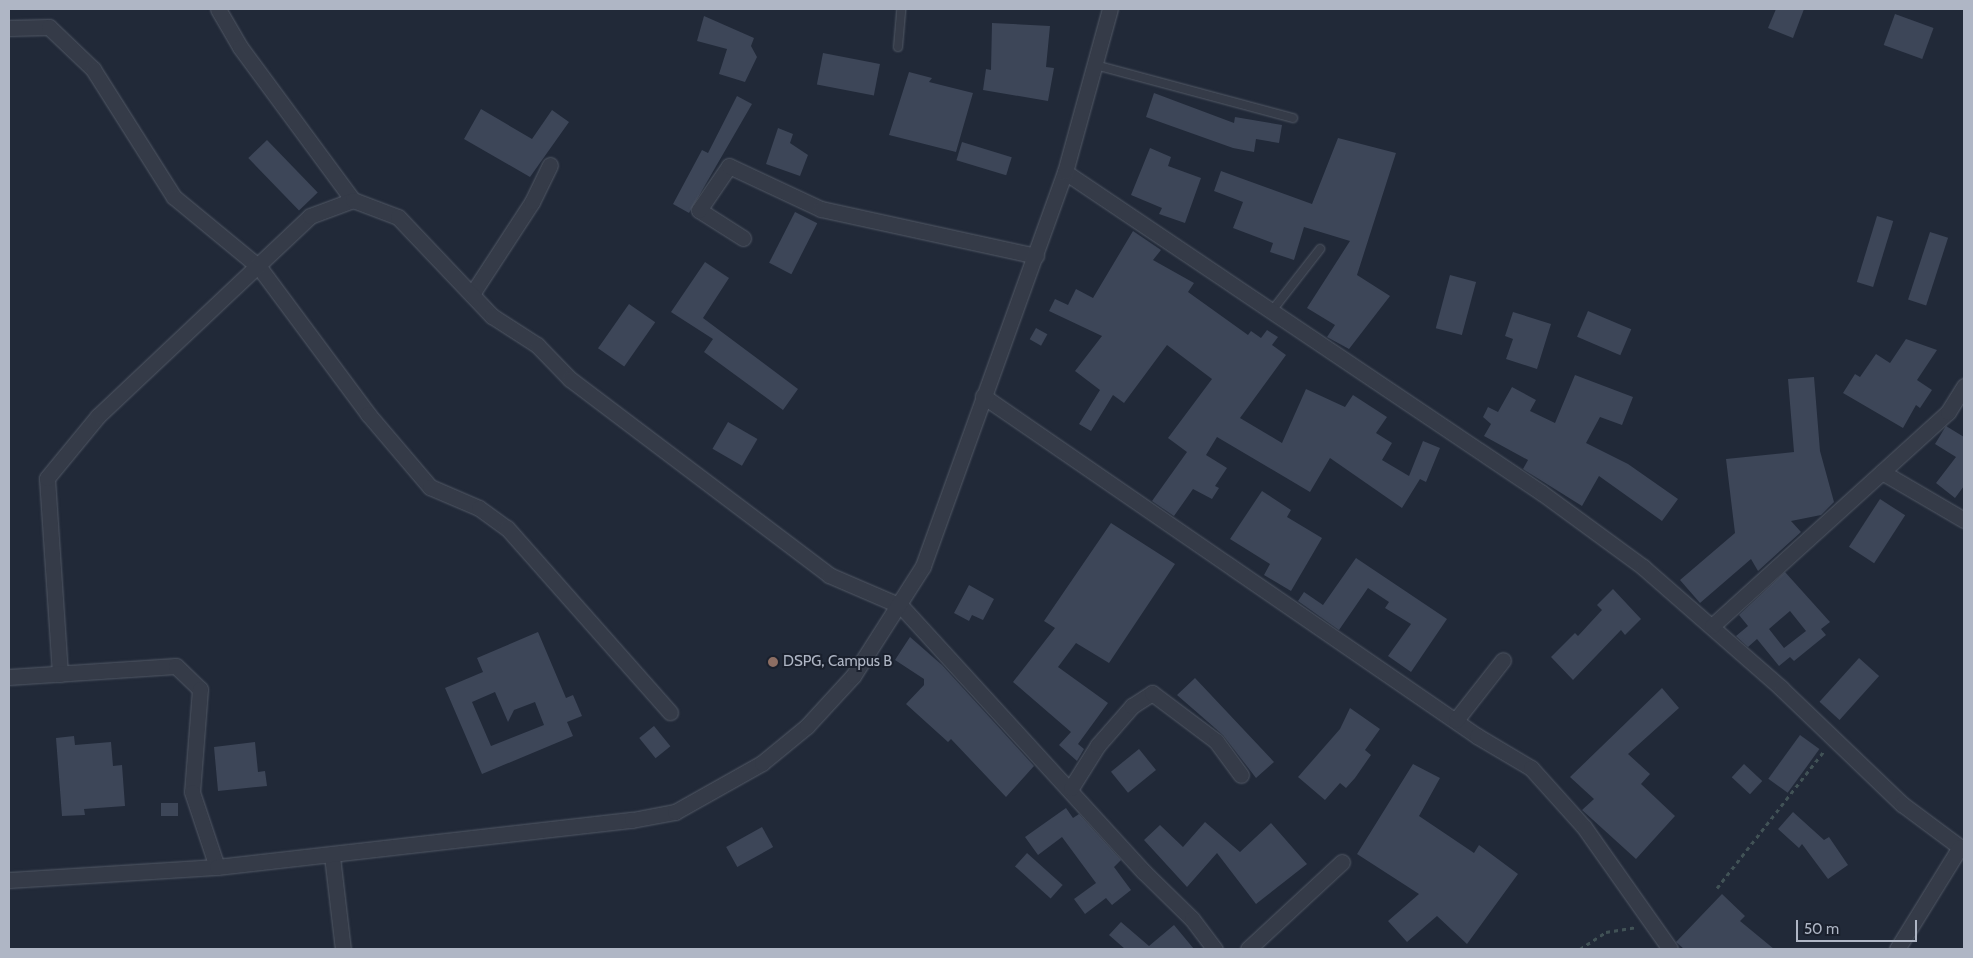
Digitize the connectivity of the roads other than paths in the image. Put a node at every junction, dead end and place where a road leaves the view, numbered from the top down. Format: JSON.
{"nodes":[{"id":1,"x":218,"y":9,"type":"edge"},
{"id":2,"x":901,"y":9,"type":"edge"},
{"id":3,"x":1110,"y":9,"type":"edge"},
{"id":4,"x":9,"y":28,"type":"edge"},
{"id":5,"x":898,"y":47,"type":"dead end"},
{"id":6,"x":1095,"y":65,"type":"junction"},
{"id":7,"x":1293,"y":118,"type":"dead end"},
{"id":8,"x":550,"y":165,"type":"dead end"},
{"id":9,"x":1065,"y":172,"type":"junction"},
{"id":10,"x":353,"y":200,"type":"junction"},
{"id":11,"x":743,"y":238,"type":"dead end"},
{"id":12,"x":1320,"y":249,"type":"dead end"},
{"id":13,"x":1036,"y":256,"type":"junction"},
{"id":14,"x":259,"y":267,"type":"junction"},
{"id":15,"x":472,"y":294,"type":"junction"},
{"id":16,"x":1270,"y":313,"type":"junction"},
{"id":17,"x":1964,"y":386,"type":"edge"},
{"id":18,"x":983,"y":396,"type":"junction"},
{"id":19,"x":1882,"y":472,"type":"junction"},
{"id":20,"x":1964,"y":520,"type":"edge"},
{"id":21,"x":901,"y":606,"type":"junction"},
{"id":22,"x":1712,"y":626,"type":"junction"},
{"id":23,"x":1503,"y":660,"type":"dead end"},
{"id":24,"x":60,"y":674,"type":"junction"},
{"id":25,"x":9,"y":677,"type":"edge"},
{"id":26,"x":670,"y":712,"type":"dead end"},
{"id":27,"x":1456,"y":720,"type":"junction"},
{"id":28,"x":1241,"y":775,"type":"dead end"},
{"id":29,"x":1071,"y":788,"type":"junction"},
{"id":30,"x":332,"y":856,"type":"junction"},
{"id":31,"x":1342,"y":862,"type":"dead end"},
{"id":32,"x":218,"y":867,"type":"junction"},
{"id":33,"x":9,"y":880,"type":"edge"},
{"id":34,"x":343,"y":949,"type":"edge"},
{"id":35,"x":1215,"y":949,"type":"edge"},
{"id":36,"x":1248,"y":949,"type":"edge"},
{"id":37,"x":1670,"y":949,"type":"edge"},
{"id":38,"x":1897,"y":949,"type":"edge"}],
"edges":[{"from":1,"to":10,"type":"street"},
{"from":2,"to":5,"type":"lane"},
{"from":3,"to":6,"type":"street"},
{"from":4,"to":14,"type":"street"},
{"from":6,"to":7,"type":"lane"},
{"from":6,"to":9,"type":"street"},
{"from":8,"to":15,"type":"street"},
{"from":9,"to":13,"type":"street"},
{"from":9,"to":16,"type":"street"},
{"from":10,"to":14,"type":"street"},
{"from":10,"to":15,"type":"street"},
{"from":11,"to":13,"type":"street"},
{"from":12,"to":16,"type":"lane"},
{"from":13,"to":18,"type":"street"},
{"from":14,"to":24,"type":"street"},
{"from":14,"to":26,"type":"street"},
{"from":15,"to":21,"type":"street"},
{"from":16,"to":22,"type":"street"},
{"from":17,"to":19,"type":"street"},
{"from":18,"to":21,"type":"street"},
{"from":18,"to":27,"type":"street"},
{"from":19,"to":20,"type":"street"},
{"from":19,"to":22,"type":"street"},
{"from":21,"to":29,"type":"street"},
{"from":21,"to":30,"type":"street"},
{"from":22,"to":38,"type":"street"},
{"from":23,"to":27,"type":"street"},
{"from":24,"to":25,"type":"street"},
{"from":24,"to":32,"type":"street"},
{"from":27,"to":37,"type":"street"},
{"from":28,"to":29,"type":"street"},
{"from":29,"to":35,"type":"street"},
{"from":30,"to":32,"type":"street"},
{"from":30,"to":34,"type":"street"},
{"from":31,"to":36,"type":"street"},
{"from":32,"to":33,"type":"street"}]}
